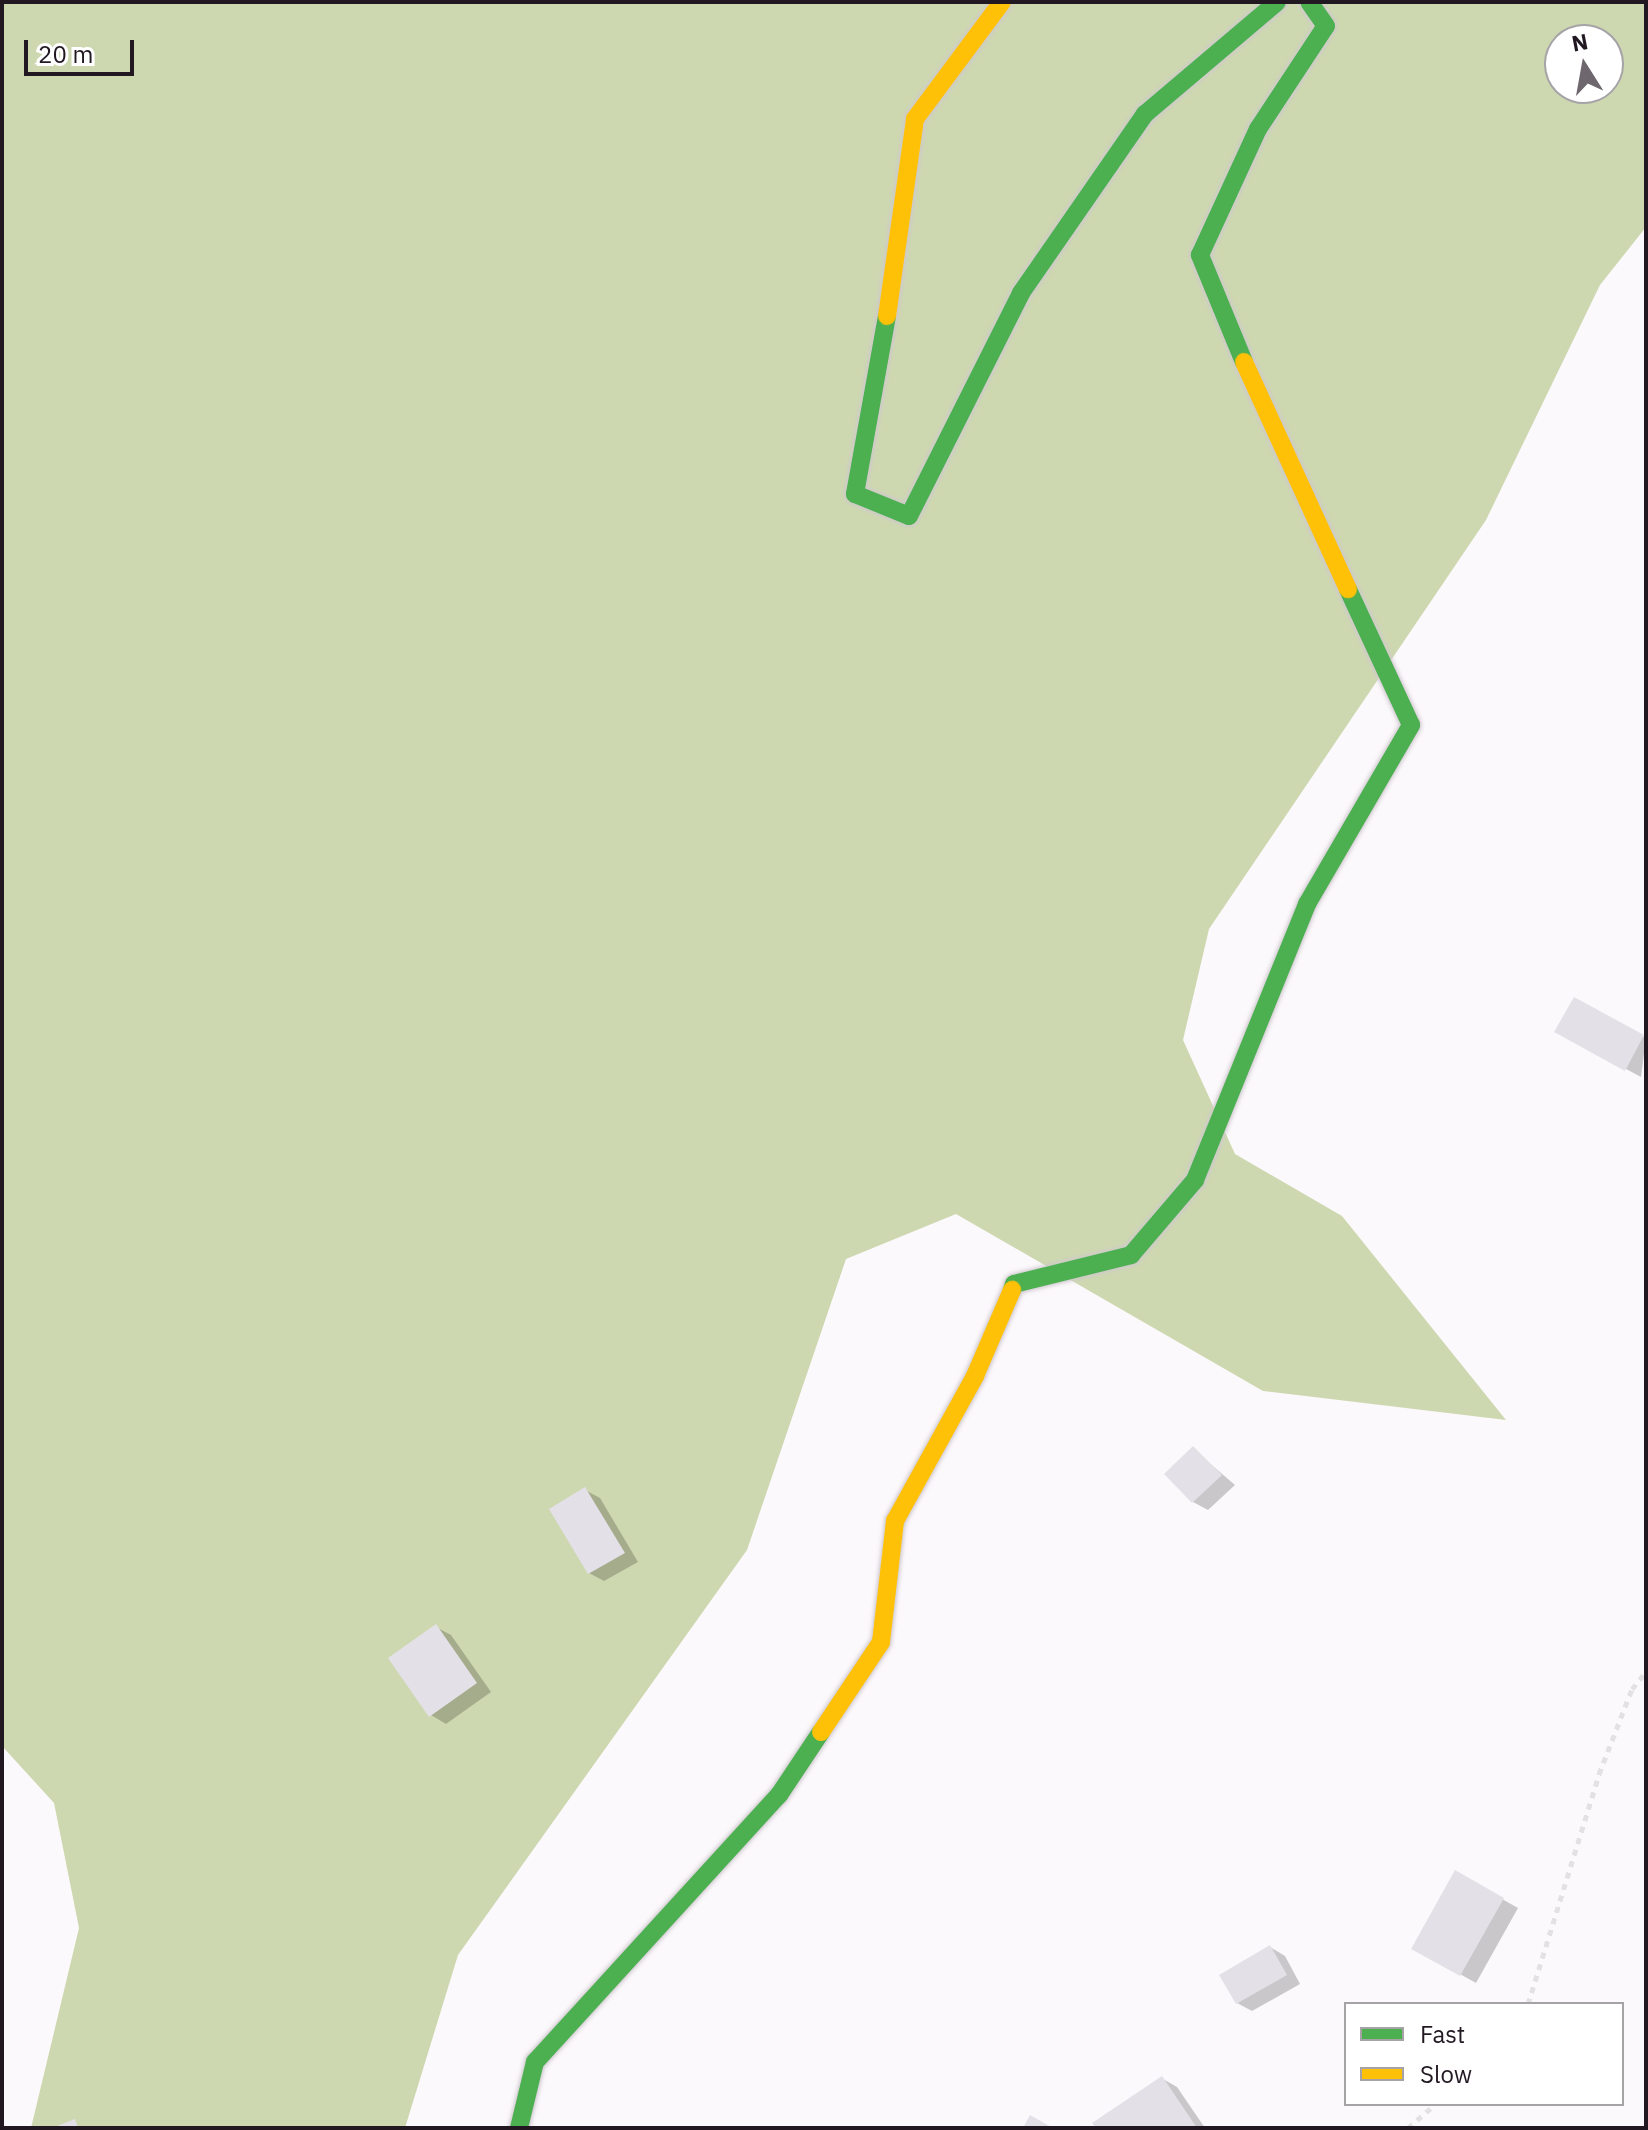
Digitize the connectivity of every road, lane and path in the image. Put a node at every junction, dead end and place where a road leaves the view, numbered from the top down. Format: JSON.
{"nodes":[{"id":1,"x":1002,"y":2,"type":"edge"},
{"id":2,"x":1277,"y":2,"type":"edge"},
{"id":3,"x":1309,"y":2,"type":"edge"},
{"id":4,"x":1646,"y":1672,"type":"edge"},
{"id":5,"x":1529,"y":2002,"type":"edge"},
{"id":6,"x":1434,"y":2106,"type":"edge"},
{"id":7,"x":519,"y":2128,"type":"edge"},
{"id":8,"x":1408,"y":2128,"type":"edge"}],
"edges":[{"from":1,"to":2,"type":"street"},
{"from":3,"to":7,"type":"street"},
{"from":4,"to":5,"type":"path"},
{"from":6,"to":8,"type":"path"}]}
